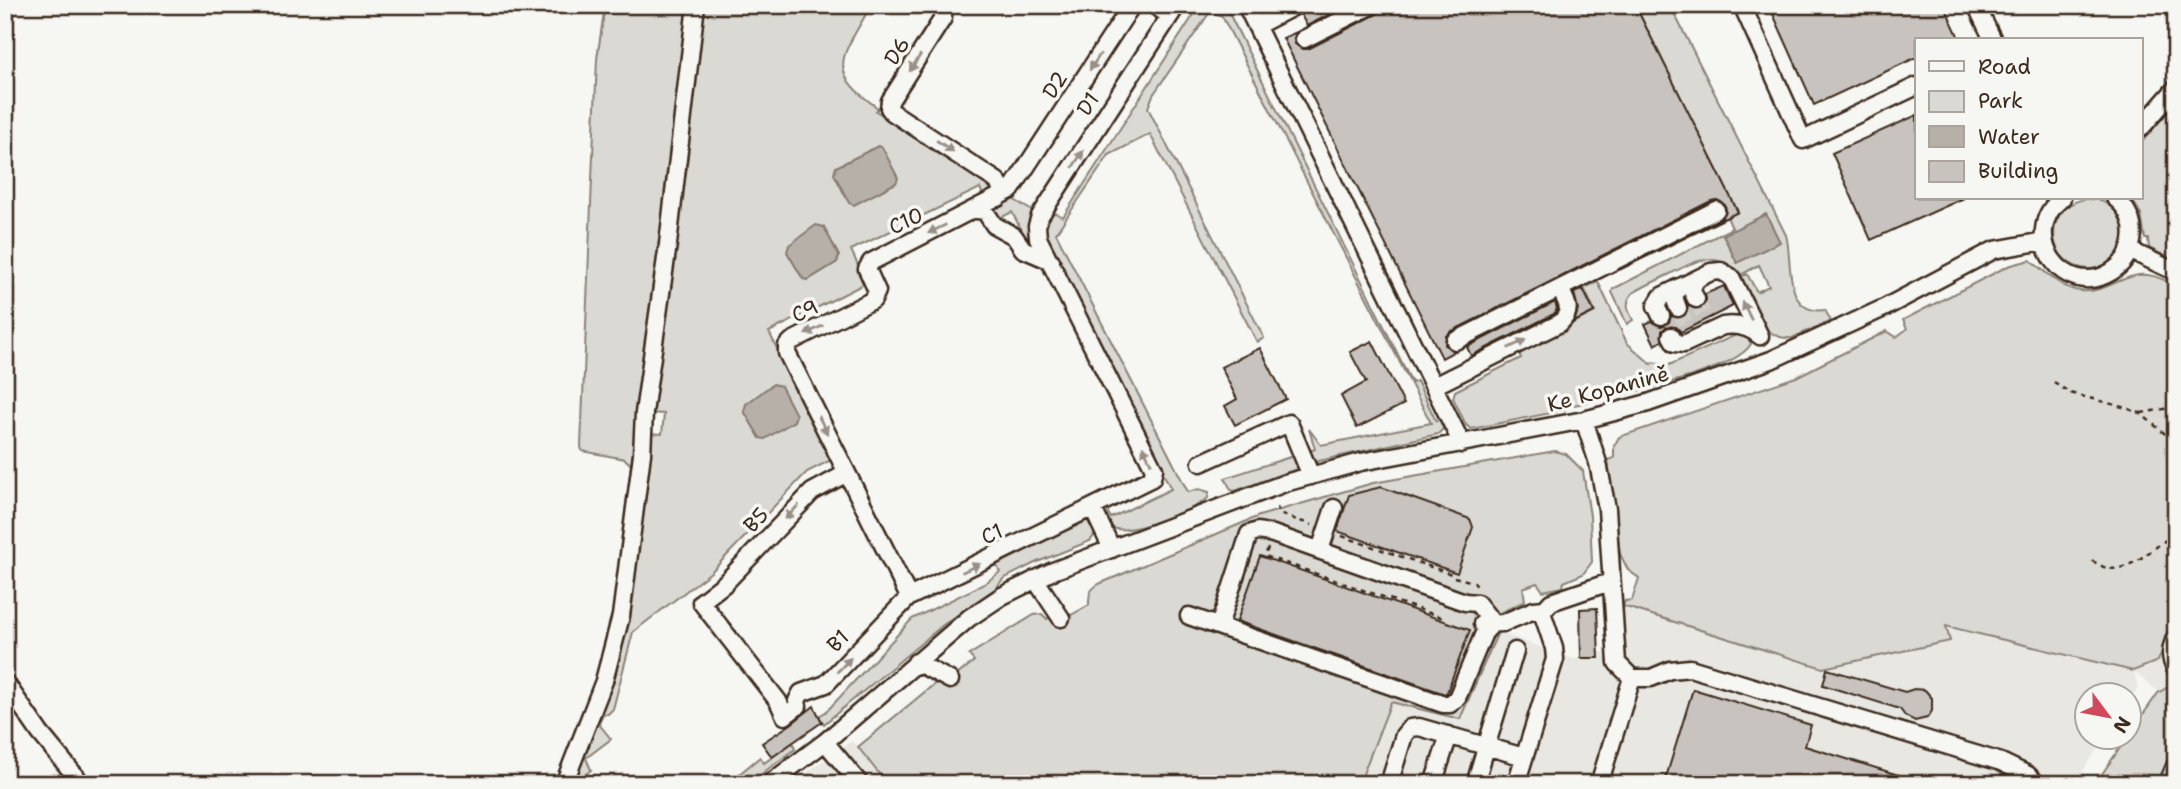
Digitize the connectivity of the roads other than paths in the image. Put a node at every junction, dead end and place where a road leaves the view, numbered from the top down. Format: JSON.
{"nodes":[{"id":1,"x":696,"y":5,"type":"edge"},
{"id":2,"x":1132,"y":5,"type":"edge"},
{"id":3,"x":1154,"y":5,"type":"edge"},
{"id":4,"x":1246,"y":5,"type":"edge"},
{"id":5,"x":1297,"y":5,"type":"edge"},
{"id":6,"x":1372,"y":5,"type":"edge"},
{"id":7,"x":1742,"y":5,"type":"edge"},
{"id":8,"x":1976,"y":5,"type":"edge"},
{"id":9,"x":1174,"y":10,"type":"edge"},
{"id":10,"x":940,"y":12,"type":"edge"},
{"id":11,"x":1256,"y":26,"type":"junction"},
{"id":12,"x":1992,"y":38,"type":"edge"},
{"id":13,"x":1304,"y":39,"type":"dead end"},
{"id":14,"x":1915,"y":87,"type":"edge"},
{"id":15,"x":2176,"y":88,"type":"edge"},
{"id":16,"x":2142,"y":127,"type":"edge"},
{"id":17,"x":1014,"y":187,"type":"joint"},
{"id":18,"x":998,"y":198,"type":"junction"},
{"id":19,"x":2060,"y":200,"type":"edge"},
{"id":20,"x":2117,"y":200,"type":"edge"},
{"id":21,"x":976,"y":210,"type":"junction"},
{"id":22,"x":1716,"y":211,"type":"dead end"},
{"id":23,"x":2044,"y":241,"type":"junction"},
{"id":24,"x":2129,"y":250,"type":"junction"},
{"id":25,"x":1051,"y":261,"type":"junction"},
{"id":26,"x":2176,"y":272,"type":"edge"},
{"id":27,"x":1697,"y":279,"type":"junction"},
{"id":28,"x":1679,"y":287,"type":"junction"},
{"id":29,"x":1560,"y":289,"type":"junction"},
{"id":30,"x":1696,"y":299,"type":"tunnel mouth"},
{"id":31,"x":873,"y":300,"type":"joint"},
{"id":32,"x":1678,"y":308,"type":"tunnel mouth"},
{"id":33,"x":1661,"y":316,"type":"dead end"},
{"id":34,"x":1760,"y":336,"type":"junction"},
{"id":35,"x":1671,"y":337,"type":"dead end"},
{"id":36,"x":1455,"y":341,"type":"dead end"},
{"id":37,"x":1771,"y":360,"type":"junction"},
{"id":38,"x":1434,"y":386,"type":"junction"},
{"id":39,"x":1584,"y":420,"type":"junction"},
{"id":40,"x":1462,"y":444,"type":"junction"},
{"id":41,"x":1201,"y":463,"type":"dead end"},
{"id":42,"x":847,"y":473,"type":"junction"},
{"id":43,"x":1311,"y":476,"type":"junction"},
{"id":44,"x":1334,"y":508,"type":"dead end"},
{"id":45,"x":1093,"y":509,"type":"junction"},
{"id":46,"x":1112,"y":549,"type":"junction"},
{"id":47,"x":1320,"y":550,"type":"junction"},
{"id":48,"x":1035,"y":579,"type":"junction"},
{"id":49,"x":1610,"y":582,"type":"junction"},
{"id":50,"x":909,"y":597,"type":"junction"},
{"id":51,"x":1544,"y":609,"type":"junction"},
{"id":52,"x":1189,"y":616,"type":"dead end"},
{"id":53,"x":1061,"y":618,"type":"dead end"},
{"id":54,"x":1493,"y":623,"type":"junction"},
{"id":55,"x":1219,"y":626,"type":"junction"},
{"id":56,"x":2176,"y":636,"type":"edge"},
{"id":57,"x":1515,"y":651,"type":"dead end"},
{"id":58,"x":916,"y":662,"type":"junction"},
{"id":59,"x":2176,"y":670,"type":"edge"},
{"id":60,"x":1632,"y":678,"type":"junction"},
{"id":61,"x":950,"y":680,"type":"dead end"},
{"id":62,"x":5,"y":682,"type":"edge"},
{"id":63,"x":792,"y":711,"type":"joint"},
{"id":64,"x":1449,"y":736,"type":"junction"},
{"id":65,"x":825,"y":742,"type":"junction"},
{"id":66,"x":1486,"y":746,"type":"junction"},
{"id":67,"x":1524,"y":757,"type":"junction"},
{"id":68,"x":82,"y":784,"type":"edge"},
{"id":69,"x":564,"y":784,"type":"edge"},
{"id":70,"x":769,"y":784,"type":"edge"},
{"id":71,"x":860,"y":784,"type":"edge"},
{"id":72,"x":1389,"y":784,"type":"edge"},
{"id":73,"x":1433,"y":784,"type":"edge"},
{"id":74,"x":1475,"y":784,"type":"edge"},
{"id":75,"x":1516,"y":784,"type":"edge"},
{"id":76,"x":1600,"y":784,"type":"edge"},
{"id":77,"x":2037,"y":784,"type":"edge"}],
"edges":[{"from":1,"to":69,"type":"street"},
{"from":2,"to":17,"type":"street","name":"D2","one_way":true},
{"from":3,"to":9,"type":"street"},
{"from":4,"to":11,"type":"street"},
{"from":5,"to":11,"type":"street"},
{"from":6,"to":13,"type":"street"},
{"from":7,"to":14,"type":"street"},
{"from":8,"to":12,"type":"street"},
{"from":25,"to":9,"type":"street","name":"D1","one_way":true},
{"from":10,"to":18,"type":"street","name":"D6","one_way":true},
{"from":11,"to":38,"type":"street"},
{"from":15,"to":16,"type":"street"},
{"from":17,"to":18,"type":"street","name":"C10"},
{"from":18,"to":21,"type":"street","name":"C10"},
{"from":19,"to":23,"type":"street"},
{"from":20,"to":24,"type":"street"},
{"from":21,"to":25,"type":"street"},
{"from":21,"to":31,"type":"street","name":"C10","one_way":true},
{"from":22,"to":29,"type":"street"},
{"from":23,"to":24,"type":"street"},
{"from":23,"to":37,"type":"street","name":"Ke Kopanině"},
{"from":24,"to":26,"type":"street"},
{"from":45,"to":25,"type":"street","name":"C1","one_way":true},
{"from":27,"to":28,"type":"street"},
{"from":27,"to":30,"type":"street"},
{"from":34,"to":27,"type":"street","one_way":true},
{"from":28,"to":32,"type":"street"},
{"from":28,"to":33,"type":"street"},
{"from":29,"to":36,"type":"street"},
{"from":38,"to":29,"type":"street","one_way":true},
{"from":31,"to":42,"type":"street","name":"C9","one_way":true},
{"from":34,"to":35,"type":"street"},
{"from":34,"to":37,"type":"street"},
{"from":37,"to":39,"type":"street","name":"Ke Kopanině"},
{"from":38,"to":40,"type":"street"},
{"from":39,"to":40,"type":"street","name":"Ke Kopanině"},
{"from":39,"to":49,"type":"street"},
{"from":40,"to":43,"type":"street","name":"Ke Kopanině"},
{"from":41,"to":43,"type":"street"},
{"from":42,"to":50,"type":"street"},
{"from":42,"to":63,"type":"street","name":"B5","one_way":true},
{"from":43,"to":46,"type":"street","name":"Ke Kopanině"},
{"from":44,"to":47,"type":"street"},
{"from":45,"to":46,"type":"street"},
{"from":50,"to":45,"type":"street","name":"C1","one_way":true},
{"from":46,"to":48,"type":"street","name":"Ke Kopanině"},
{"from":47,"to":54,"type":"street"},
{"from":47,"to":55,"type":"street"},
{"from":48,"to":53,"type":"street"},
{"from":48,"to":58,"type":"street","name":"Ke Kopanině"},
{"from":49,"to":51,"type":"street"},
{"from":49,"to":60,"type":"street"},
{"from":63,"to":50,"type":"street","name":"B1","one_way":true},
{"from":51,"to":54,"type":"street"},
{"from":51,"to":67,"type":"street"},
{"from":52,"to":55,"type":"street"},
{"from":54,"to":55,"type":"street"},
{"from":56,"to":59,"type":"street"},
{"from":57,"to":66,"type":"street"},
{"from":58,"to":61,"type":"street"},
{"from":58,"to":65,"type":"street","name":"Ke Kopanině"},
{"from":60,"to":76,"type":"street"},
{"from":60,"to":77,"type":"street"},
{"from":62,"to":68,"type":"street"},
{"from":64,"to":66,"type":"street"},
{"from":64,"to":72,"type":"street"},
{"from":64,"to":73,"type":"street"},
{"from":65,"to":70,"type":"street","name":"Ke Kopanině"},
{"from":65,"to":71,"type":"street"},
{"from":66,"to":67,"type":"street"},
{"from":66,"to":74,"type":"street"},
{"from":67,"to":75,"type":"street"}]}
